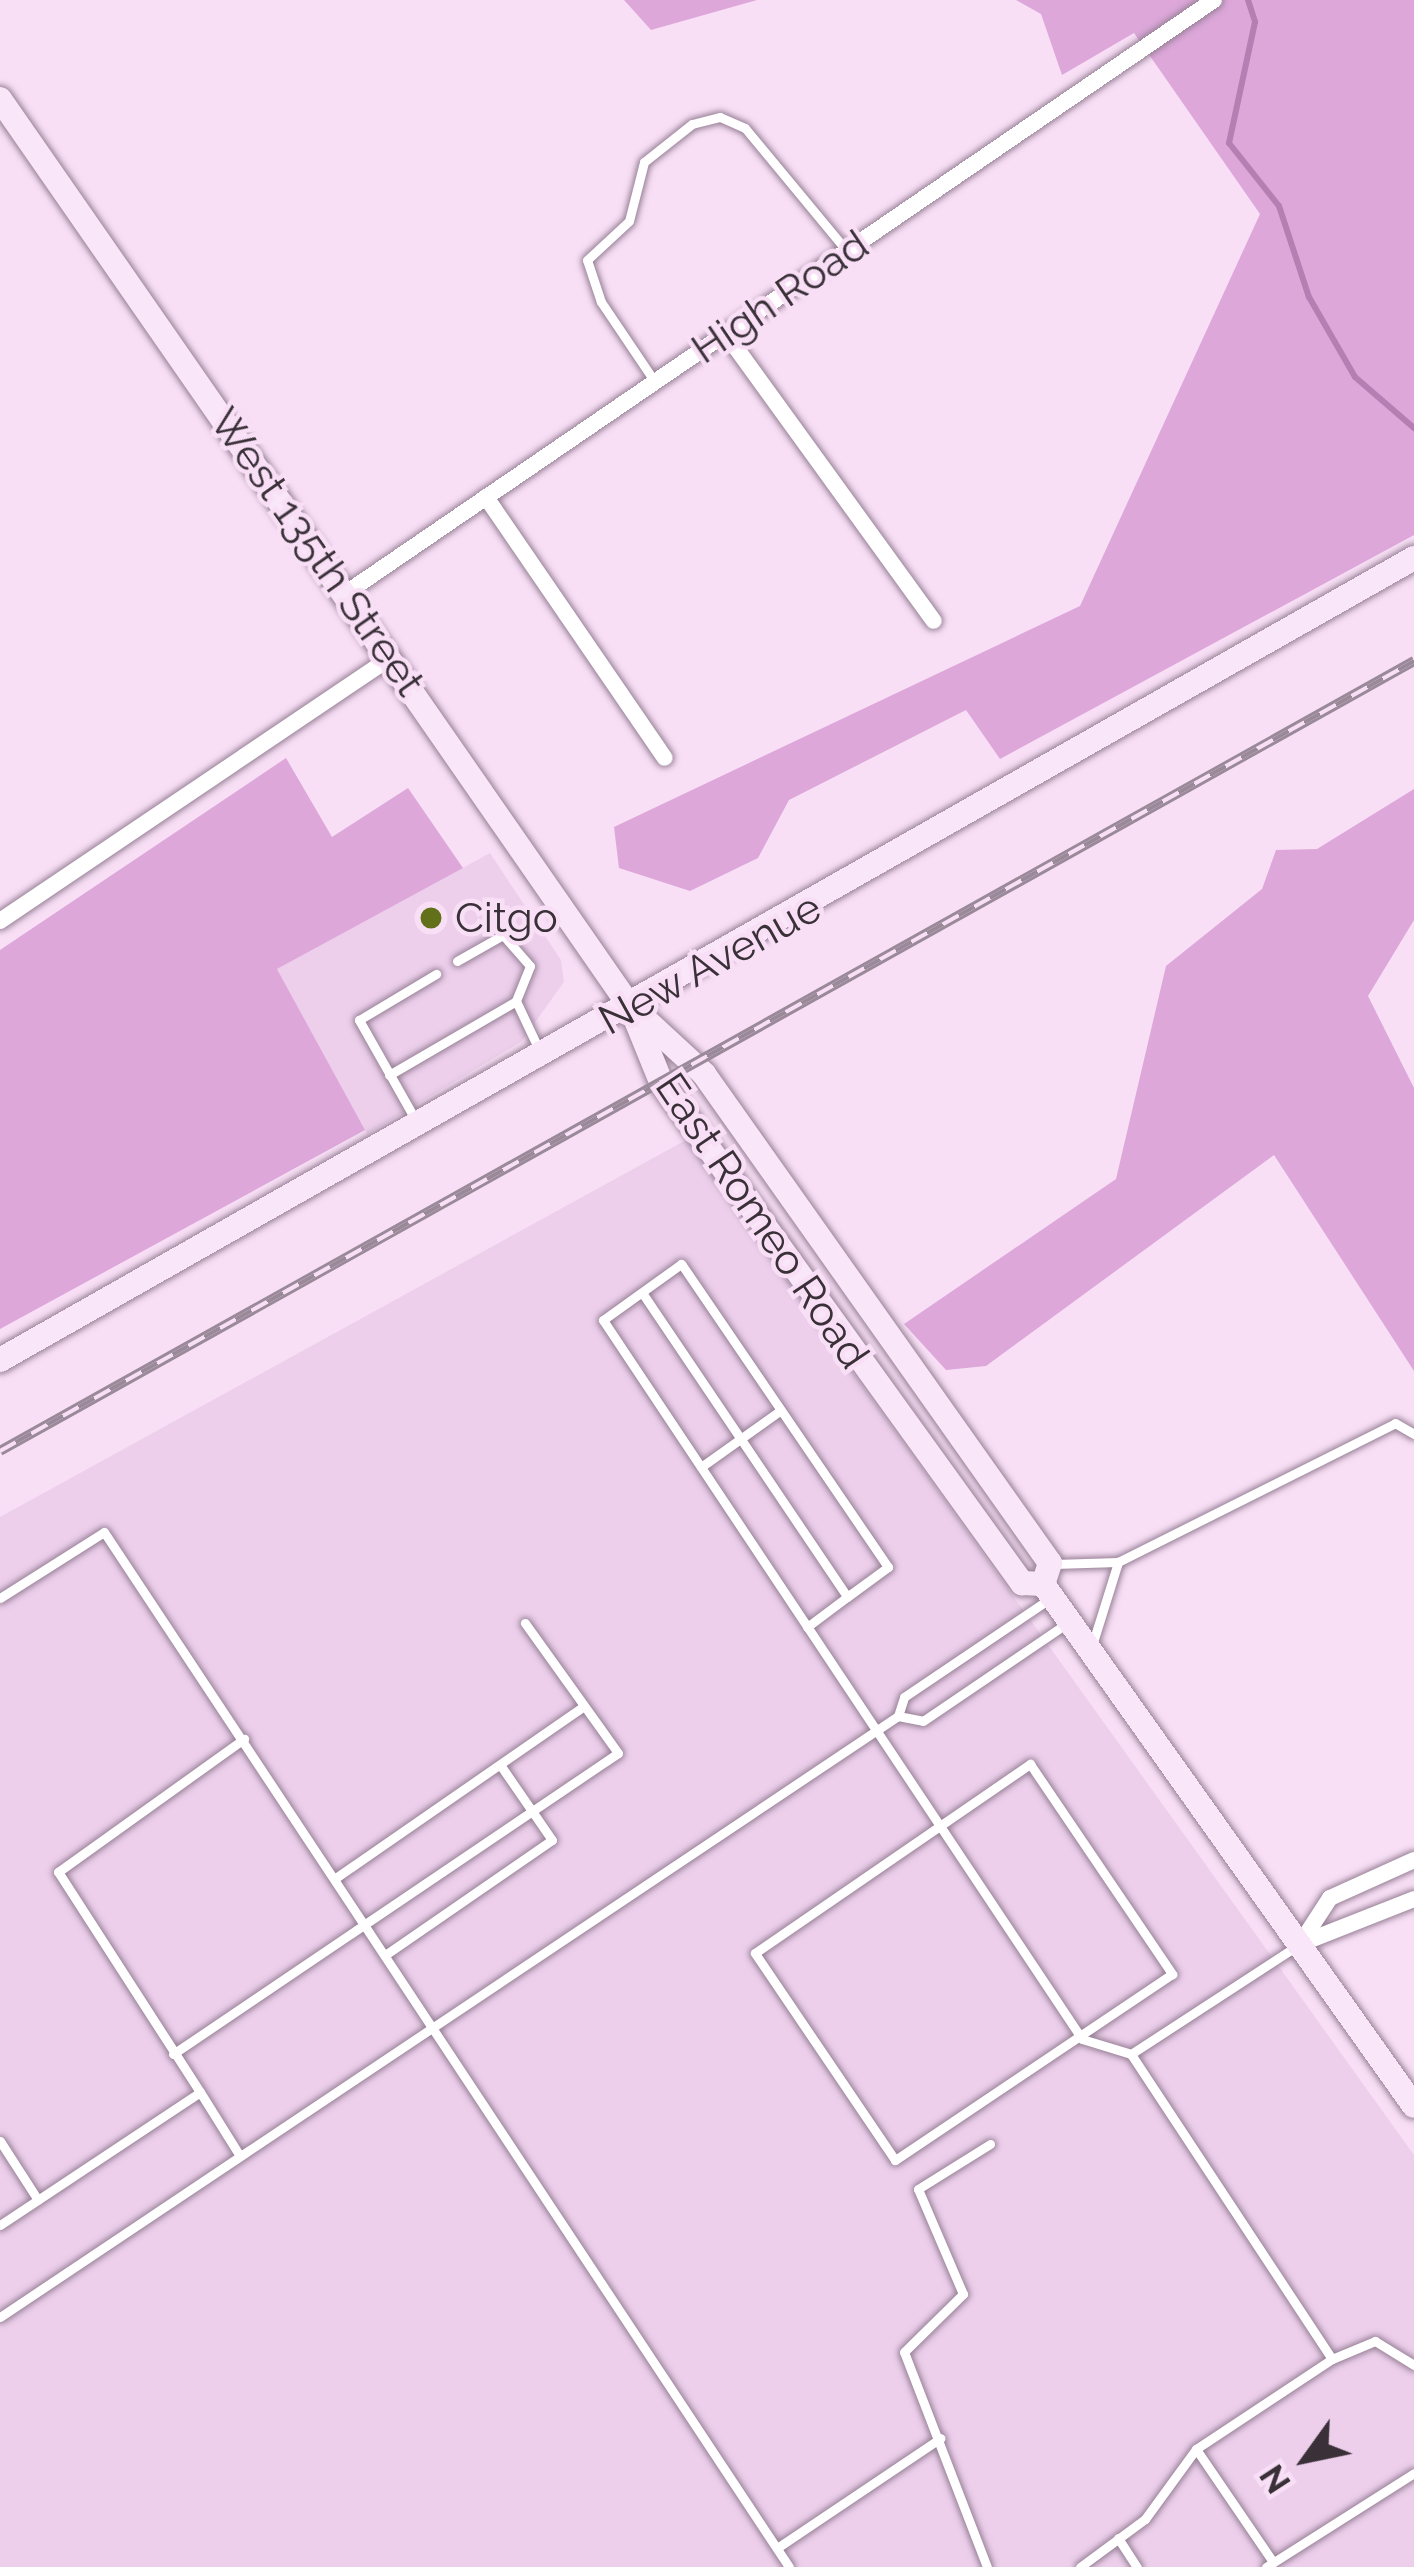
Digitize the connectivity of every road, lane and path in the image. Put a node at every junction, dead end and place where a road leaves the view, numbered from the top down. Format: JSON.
{"nodes":[{"id":1,"x":1214,"y":0,"type":"edge"},
{"id":2,"x":0,"y":99,"type":"edge"},
{"id":3,"x":846,"y":251,"type":"junction"},
{"id":4,"x":726,"y":334,"type":"junction"},
{"id":5,"x":655,"y":382,"type":"junction"},
{"id":6,"x":486,"y":497,"type":"junction"},
{"id":7,"x":1414,"y":558,"type":"edge"},
{"id":8,"x":346,"y":593,"type":"junction"},
{"id":9,"x":934,"y":621,"type":"dead end"},
{"id":10,"x":391,"y":657,"type":"junction"},
{"id":11,"x":665,"y":758,"type":"dead end"},
{"id":12,"x":0,"y":921,"type":"edge"},
{"id":13,"x":457,"y":961,"type":"dead end"},
{"id":14,"x":436,"y":974,"type":"dead end"},
{"id":15,"x":516,"y":1001,"type":"junction"},
{"id":16,"x":631,"y":1008,"type":"junction"},
{"id":17,"x":543,"y":1058,"type":"junction"},
{"id":18,"x":389,"y":1075,"type":"junction"},
{"id":19,"x":421,"y":1129,"type":"junction"},
{"id":20,"x":643,"y":1294,"type":"junction"},
{"id":21,"x":0,"y":1360,"type":"edge"},
{"id":22,"x":781,"y":1410,"type":"junction"},
{"id":23,"x":1414,"y":1434,"type":"edge"},
{"id":24,"x":740,"y":1439,"type":"junction"},
{"id":25,"x":701,"y":1467,"type":"junction"},
{"id":26,"x":1118,"y":1562,"type":"junction"},
{"id":27,"x":1048,"y":1581,"type":"junction"},
{"id":28,"x":847,"y":1597,"type":"junction"},
{"id":29,"x":0,"y":1598,"type":"edge"},
{"id":30,"x":1070,"y":1621,"type":"junction"},
{"id":31,"x":524,"y":1623,"type":"dead end"},
{"id":32,"x":807,"y":1627,"type":"junction"},
{"id":33,"x":1092,"y":1653,"type":"junction"},
{"id":34,"x":584,"y":1706,"type":"junction"},
{"id":35,"x":898,"y":1716,"type":"junction"},
{"id":36,"x":876,"y":1730,"type":"junction"},
{"id":37,"x":244,"y":1739,"type":"junction"},
{"id":38,"x":501,"y":1766,"type":"junction"},
{"id":39,"x":531,"y":1809,"type":"junction"},
{"id":40,"x":938,"y":1820,"type":"junction"},
{"id":41,"x":1414,"y":1860,"type":"edge"},
{"id":42,"x":337,"y":1877,"type":"junction"},
{"id":43,"x":1414,"y":1899,"type":"edge"},
{"id":44,"x":368,"y":1924,"type":"junction"},
{"id":45,"x":1300,"y":1944,"type":"junction"},
{"id":46,"x":388,"y":1953,"type":"junction"},
{"id":47,"x":435,"y":2024,"type":"junction"},
{"id":48,"x":1082,"y":2039,"type":"junction"},
{"id":49,"x":173,"y":2054,"type":"junction"},
{"id":50,"x":1131,"y":2054,"type":"junction"},
{"id":51,"x":200,"y":2092,"type":"junction"},
{"id":52,"x":1414,"y":2106,"type":"edge"},
{"id":53,"x":0,"y":2141,"type":"edge"},
{"id":54,"x":990,"y":2144,"type":"dead end"},
{"id":55,"x":240,"y":2156,"type":"junction"},
{"id":56,"x":38,"y":2200,"type":"junction"},
{"id":57,"x":0,"y":2225,"type":"edge"},
{"id":58,"x":0,"y":2317,"type":"edge"},
{"id":59,"x":1331,"y":2360,"type":"junction"},
{"id":60,"x":1414,"y":2365,"type":"edge"},
{"id":61,"x":941,"y":2438,"type":"junction"},
{"id":62,"x":1196,"y":2449,"type":"junction"},
{"id":63,"x":1414,"y":2473,"type":"edge"},
{"id":64,"x":1118,"y":2539,"type":"junction"},
{"id":65,"x":777,"y":2548,"type":"junction"},
{"id":66,"x":1270,"y":2565,"type":"edge"},
{"id":67,"x":789,"y":2567,"type":"edge"},
{"id":68,"x":988,"y":2567,"type":"edge"},
{"id":69,"x":1079,"y":2567,"type":"edge"},
{"id":70,"x":1137,"y":2567,"type":"edge"}],
"edges":[{"from":1,"to":3,"type":"street","name":"High Road"},
{"from":2,"to":8,"type":"main road","name":"West 135th Street"},
{"from":3,"to":4,"type":"street","name":"High Road"},
{"from":3,"to":5,"type":"lane"},
{"from":4,"to":5,"type":"street","name":"High Road"},
{"from":4,"to":9,"type":"street"},
{"from":5,"to":6,"type":"street","name":"High Road"},
{"from":6,"to":8,"type":"street","name":"High Road"},
{"from":6,"to":11,"type":"street"},
{"from":7,"to":16,"type":"main road","name":"New Avenue"},
{"from":8,"to":10,"type":"main road","name":"West 135th Street"},
{"from":10,"to":12,"type":"street"},
{"from":10,"to":16,"type":"main road","name":"West 135th Street"},
{"from":13,"to":15,"type":"lane"},
{"from":14,"to":18,"type":"lane"},
{"from":15,"to":17,"type":"lane"},
{"from":15,"to":18,"type":"lane"},
{"from":16,"to":17,"type":"main road","name":"New Avenue"},
{"from":16,"to":27,"type":"main road","name":"East Romeo Road"},
{"from":16,"to":27,"type":"main road","name":"East Romeo Road"},
{"from":17,"to":19,"type":"main road","name":"New Avenue"},
{"from":18,"to":19,"type":"lane"},
{"from":19,"to":21,"type":"main road","name":"New Avenue"},
{"from":20,"to":22,"type":"lane"},
{"from":20,"to":24,"type":"lane"},
{"from":20,"to":25,"type":"lane"},
{"from":22,"to":24,"type":"lane"},
{"from":22,"to":28,"type":"lane"},
{"from":23,"to":26,"type":"lane"},
{"from":24,"to":25,"type":"lane"},
{"from":24,"to":28,"type":"lane"},
{"from":25,"to":32,"type":"lane"},
{"from":26,"to":27,"type":"lane"},
{"from":26,"to":33,"type":"lane"},
{"from":27,"to":30,"type":"main road","name":"East Romeo Road"},
{"from":27,"to":35,"type":"lane"},
{"from":28,"to":32,"type":"lane"},
{"from":29,"to":37,"type":"lane"},
{"from":30,"to":33,"type":"main road","name":"East Romeo Road"},
{"from":30,"to":35,"type":"lane"},
{"from":31,"to":34,"type":"lane"},
{"from":32,"to":36,"type":"lane"},
{"from":33,"to":45,"type":"main road","name":"East Romeo Road"},
{"from":34,"to":38,"type":"lane"},
{"from":34,"to":39,"type":"lane"},
{"from":35,"to":36,"type":"lane"},
{"from":36,"to":40,"type":"lane"},
{"from":36,"to":47,"type":"lane"},
{"from":37,"to":42,"type":"lane"},
{"from":37,"to":49,"type":"lane"},
{"from":38,"to":39,"type":"lane"},
{"from":38,"to":42,"type":"lane"},
{"from":39,"to":44,"type":"lane"},
{"from":39,"to":46,"type":"lane"},
{"from":40,"to":48,"type":"lane"},
{"from":40,"to":48,"type":"lane"},
{"from":40,"to":48,"type":"lane"},
{"from":41,"to":45,"type":"street"},
{"from":42,"to":44,"type":"lane"},
{"from":43,"to":45,"type":"street"},
{"from":44,"to":46,"type":"lane"},
{"from":44,"to":49,"type":"lane"},
{"from":45,"to":50,"type":"lane"},
{"from":45,"to":52,"type":"main road","name":"East Romeo Road"},
{"from":46,"to":47,"type":"lane"},
{"from":47,"to":55,"type":"lane"},
{"from":47,"to":65,"type":"lane"},
{"from":48,"to":50,"type":"lane"},
{"from":49,"to":51,"type":"lane"},
{"from":50,"to":59,"type":"lane"},
{"from":51,"to":55,"type":"lane"},
{"from":51,"to":56,"type":"lane"},
{"from":53,"to":56,"type":"lane"},
{"from":54,"to":61,"type":"lane"},
{"from":55,"to":58,"type":"lane"},
{"from":56,"to":57,"type":"lane"},
{"from":59,"to":60,"type":"lane"},
{"from":59,"to":62,"type":"lane"},
{"from":61,"to":65,"type":"lane"},
{"from":61,"to":68,"type":"lane"},
{"from":62,"to":64,"type":"lane"},
{"from":62,"to":66,"type":"lane"},
{"from":63,"to":66,"type":"lane"},
{"from":64,"to":69,"type":"lane"},
{"from":64,"to":70,"type":"lane"},
{"from":65,"to":67,"type":"lane"}]}
